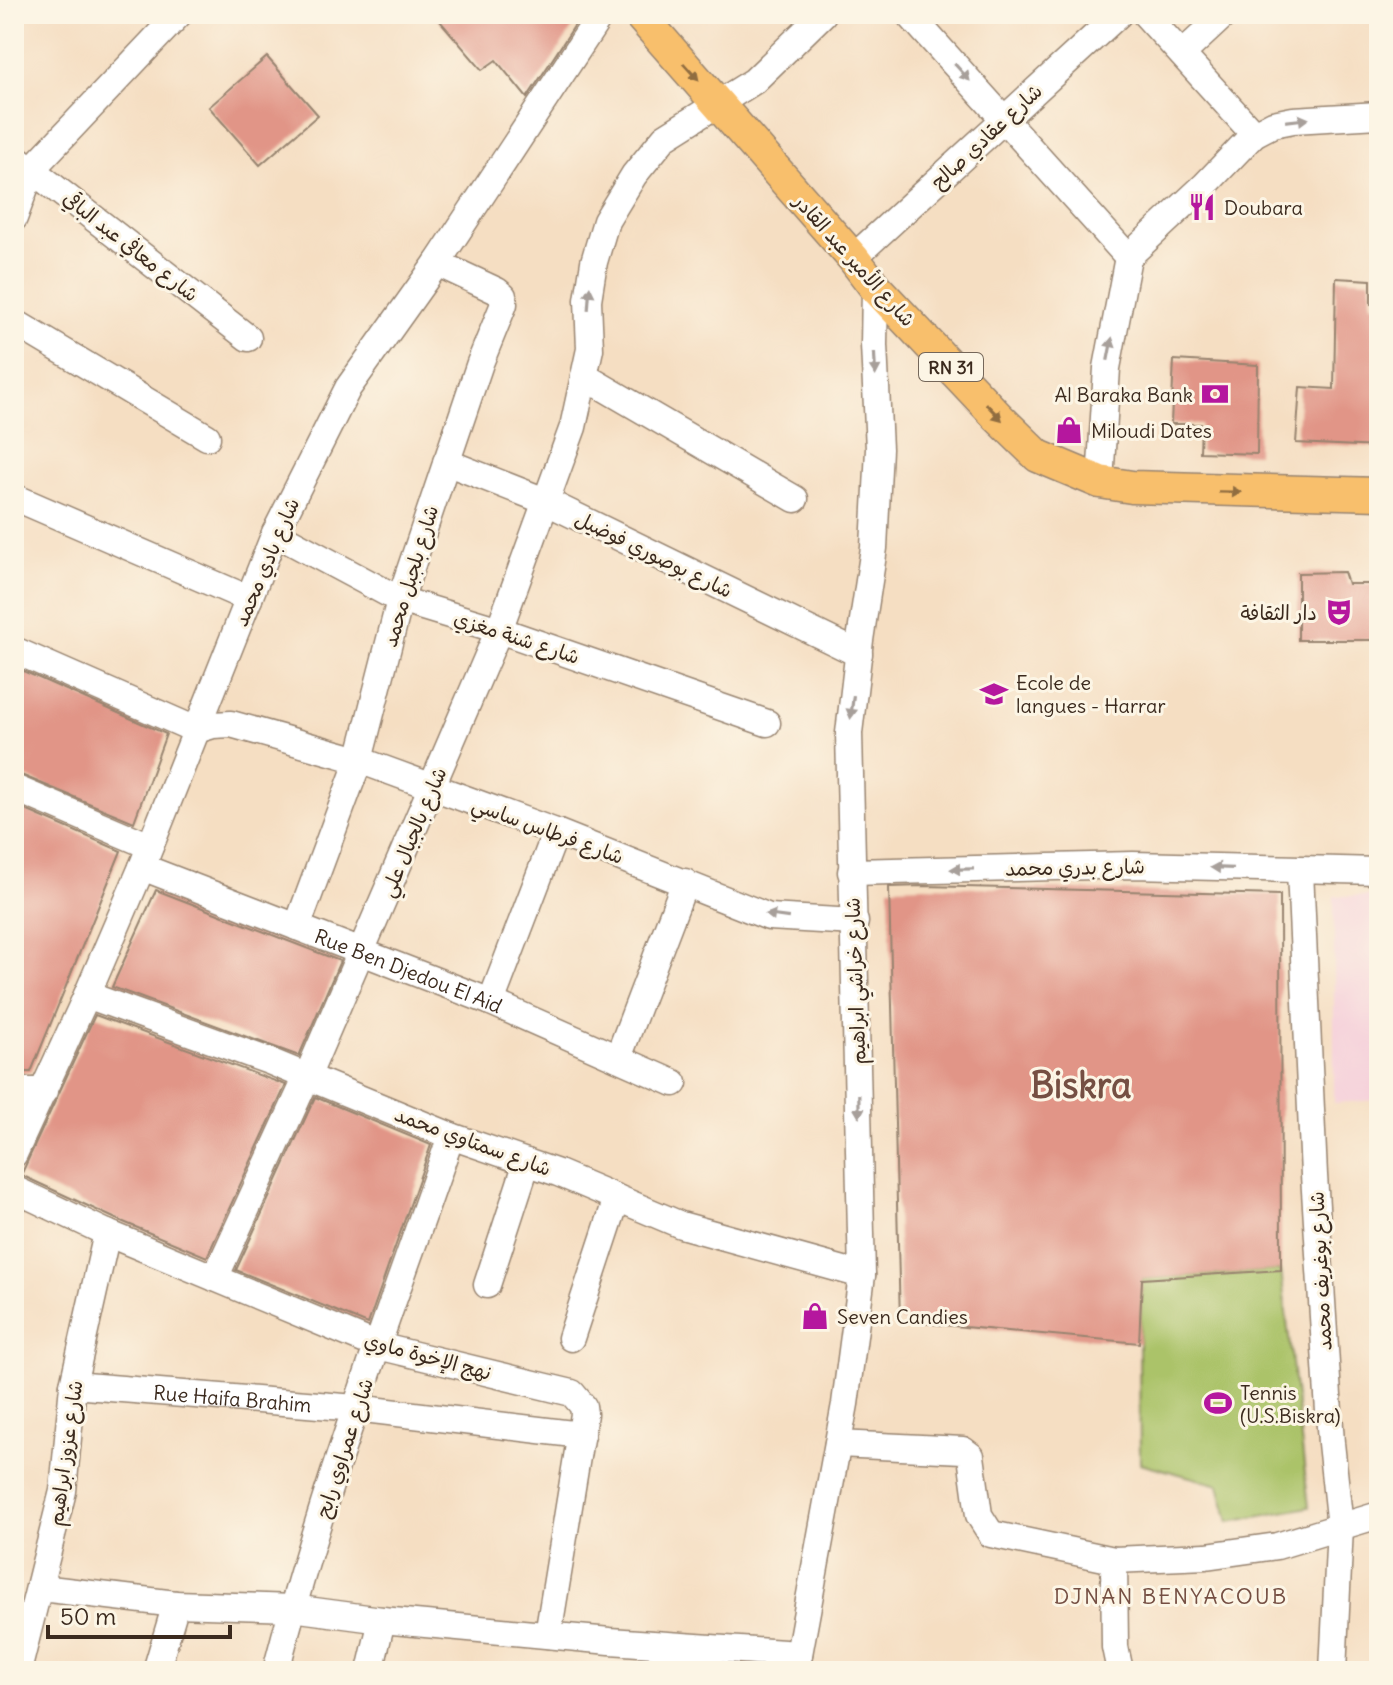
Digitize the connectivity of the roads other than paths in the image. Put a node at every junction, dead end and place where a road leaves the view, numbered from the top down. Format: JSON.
{"nodes":[{"id":1,"x":179,"y":14,"type":"edge"},
{"id":2,"x":601,"y":14,"type":"edge"},
{"id":3,"x":639,"y":14,"type":"edge"},
{"id":4,"x":823,"y":14,"type":"edge"},
{"id":5,"x":909,"y":14,"type":"edge"},
{"id":6,"x":1119,"y":14,"type":"edge"},
{"id":7,"x":1145,"y":14,"type":"edge"},
{"id":8,"x":1225,"y":14,"type":"edge"},
{"id":9,"x":151,"y":23,"type":"edge"},
{"id":10,"x":1182,"y":54,"type":"junction"},
{"id":11,"x":719,"y":104,"type":"junction"},
{"id":12,"x":1379,"y":115,"type":"edge"},
{"id":13,"x":1004,"y":119,"type":"junction"},
{"id":14,"x":1254,"y":134,"type":"junction"},
{"id":15,"x":23,"y":162,"type":"edge"},
{"id":16,"x":14,"y":218,"type":"edge"},
{"id":17,"x":1128,"y":257,"type":"junction"},
{"id":18,"x":853,"y":258,"type":"junction"},
{"id":19,"x":437,"y":263,"type":"junction"},
{"id":20,"x":875,"y":287,"type":"junction"},
{"id":21,"x":14,"y":322,"type":"edge"},
{"id":22,"x":248,"y":338,"type":"dead end"},
{"id":23,"x":584,"y":376,"type":"junction"},
{"id":24,"x":207,"y":437,"type":"dead end"},
{"id":25,"x":446,"y":462,"type":"junction"},
{"id":26,"x":1100,"y":482,"type":"junction"},
{"id":27,"x":1379,"y":494,"type":"edge"},
{"id":28,"x":14,"y":497,"type":"edge"},
{"id":29,"x":795,"y":499,"type":"dead end"},
{"id":30,"x":545,"y":501,"type":"junction"},
{"id":31,"x":275,"y":533,"type":"junction"},
{"id":32,"x":249,"y":599,"type":"junction"},
{"id":33,"x":400,"y":600,"type":"junction"},
{"id":34,"x":499,"y":630,"type":"junction"},
{"id":35,"x":14,"y":650,"type":"edge"},
{"id":36,"x":859,"y":654,"type":"junction"},
{"id":37,"x":767,"y":723,"type":"dead end"},
{"id":38,"x":196,"y":730,"type":"junction"},
{"id":39,"x":359,"y":760,"type":"junction"},
{"id":40,"x":14,"y":788,"type":"edge"},
{"id":41,"x":433,"y":788,"type":"junction"},
{"id":42,"x":556,"y":832,"type":"junction"},
{"id":43,"x":146,"y":856,"type":"junction"},
{"id":44,"x":1300,"y":871,"type":"junction"},
{"id":45,"x":1379,"y":871,"type":"edge"},
{"id":46,"x":851,"y":872,"type":"junction"},
{"id":47,"x":685,"y":882,"type":"junction"},
{"id":48,"x":855,"y":922,"type":"junction"},
{"id":49,"x":297,"y":927,"type":"junction"},
{"id":50,"x":361,"y":953,"type":"junction"},
{"id":51,"x":87,"y":995,"type":"junction"},
{"id":52,"x":491,"y":1002,"type":"junction"},
{"id":53,"x":618,"y":1058,"type":"junction"},
{"id":54,"x":307,"y":1077,"type":"junction"},
{"id":55,"x":674,"y":1083,"type":"dead end"},
{"id":56,"x":14,"y":1091,"type":"edge"},
{"id":57,"x":44,"y":1091,"type":"junction"},
{"id":58,"x":451,"y":1136,"type":"junction"},
{"id":59,"x":14,"y":1154,"type":"edge"},
{"id":60,"x":527,"y":1162,"type":"junction"},
{"id":61,"x":14,"y":1189,"type":"edge"},
{"id":62,"x":617,"y":1198,"type":"junction"},
{"id":63,"x":107,"y":1233,"type":"junction"},
{"id":64,"x":862,"y":1275,"type":"junction"},
{"id":65,"x":215,"y":1278,"type":"junction"},
{"id":66,"x":487,"y":1285,"type":"dead end"},
{"id":67,"x":571,"y":1338,"type":"dead end"},
{"id":68,"x":378,"y":1346,"type":"junction"},
{"id":69,"x":73,"y":1385,"type":"junction"},
{"id":70,"x":356,"y":1408,"type":"junction"},
{"id":71,"x":581,"y":1435,"type":"junction"},
{"id":72,"x":838,"y":1444,"type":"junction"},
{"id":73,"x":1379,"y":1515,"type":"edge"},
{"id":74,"x":1340,"y":1527,"type":"junction"},
{"id":75,"x":1114,"y":1560,"type":"junction"},
{"id":76,"x":41,"y":1588,"type":"junction"},
{"id":77,"x":176,"y":1604,"type":"junction"},
{"id":78,"x":292,"y":1608,"type":"junction"},
{"id":79,"x":382,"y":1620,"type":"junction"},
{"id":80,"x":548,"y":1635,"type":"junction"},
{"id":81,"x":718,"y":1660,"type":"edge"},
{"id":82,"x":798,"y":1662,"type":"edge"},
{"id":83,"x":18,"y":1671,"type":"edge"},
{"id":84,"x":156,"y":1671,"type":"edge"},
{"id":85,"x":276,"y":1671,"type":"edge"},
{"id":86,"x":370,"y":1671,"type":"edge"},
{"id":87,"x":1120,"y":1671,"type":"edge"},
{"id":88,"x":1333,"y":1671,"type":"edge"}],
"edges":[{"from":1,"to":9,"type":"street"},
{"from":2,"to":19,"type":"street","name":"شارع بادي محمد"},
{"from":3,"to":11,"type":"main road","name":"شارع الأمير عبد القادر","number":"RN 31","one_way":true},
{"from":4,"to":11,"type":"street","name":"شارع بالجبال علي"},
{"from":5,"to":13,"type":"street","one_way":true},
{"from":6,"to":13,"type":"street","name":"شارع عقادي صالح"},
{"from":7,"to":10,"type":"street"},
{"from":8,"to":10,"type":"street"},
{"from":9,"to":15,"type":"street"},
{"from":10,"to":14,"type":"street"},
{"from":11,"to":18,"type":"main road","name":"شارع الأمير عبد القادر","number":"RN 31"},
{"from":23,"to":11,"type":"street","name":"شارع بالجبال علي","one_way":true},
{"from":14,"to":12,"type":"street","one_way":true},
{"from":13,"to":17,"type":"street"},
{"from":13,"to":18,"type":"street","name":"شارع عقادي صالح"},
{"from":14,"to":17,"type":"street"},
{"from":15,"to":16,"type":"street"},
{"from":15,"to":22,"type":"street","name":"شارع معافي عبد الباقي"},
{"from":26,"to":17,"type":"street","one_way":true},
{"from":18,"to":20,"type":"main road","name":"شارع الأمير عبد القادر","number":"RN 31"},
{"from":19,"to":25,"type":"street","name":"شارع بلجبل محمد"},
{"from":19,"to":31,"type":"street","name":"شارع بادي محمد"},
{"from":20,"to":26,"type":"main road","name":"شارع الأمير عبد القادر","number":"RN 31","one_way":true},
{"from":20,"to":36,"type":"street","name":"شارع خراشي ابراهيم","one_way":true},
{"from":21,"to":24,"type":"street"},
{"from":23,"to":29,"type":"street"},
{"from":23,"to":30,"type":"street","name":"شارع بالجبال علي"},
{"from":25,"to":30,"type":"street","name":"شارع بوصوري فوضيل"},
{"from":25,"to":33,"type":"street","name":"شارع بلجبل محمد"},
{"from":26,"to":27,"type":"main road","name":"شارع الأمير عبد القادر","number":"RN 31","one_way":true},
{"from":28,"to":32,"type":"street"},
{"from":30,"to":34,"type":"street","name":"شارع بالجبال علي"},
{"from":30,"to":36,"type":"street","name":"شارع بوصوري فوضيل"},
{"from":31,"to":32,"type":"street","name":"شارع بادي محمد"},
{"from":31,"to":33,"type":"street","name":"شارع شنة مغزي"},
{"from":32,"to":38,"type":"street","name":"شارع بادي محمد"},
{"from":33,"to":34,"type":"street","name":"شارع شنة مغزي"},
{"from":33,"to":39,"type":"street","name":"شارع بلجبل محمد"},
{"from":34,"to":37,"type":"street","name":"شارع شنة مغزي"},
{"from":34,"to":41,"type":"street","name":"شارع بالجبال علي"},
{"from":35,"to":38,"type":"street"},
{"from":36,"to":46,"type":"street","name":"شارع خراشي ابراهيم","one_way":true},
{"from":38,"to":39,"type":"street","name":"شارع فرطاس ساسي"},
{"from":38,"to":43,"type":"street","name":"شارع بادي محمد"},
{"from":39,"to":41,"type":"street","name":"شارع فرطاس ساسي"},
{"from":39,"to":49,"type":"street","name":"شارع بلجبل محمد"},
{"from":40,"to":43,"type":"street","name":"Rue Ben Djedou El Aid"},
{"from":41,"to":42,"type":"street","name":"شارع فرطاس ساسي"},
{"from":41,"to":50,"type":"street","name":"شارع بالجبال علي"},
{"from":42,"to":47,"type":"street","name":"شارع فرطاس ساسي"},
{"from":42,"to":52,"type":"street"},
{"from":43,"to":49,"type":"street","name":"Rue Ben Djedou El Aid"},
{"from":43,"to":51,"type":"street","name":"شارع بادي محمد"},
{"from":44,"to":45,"type":"street","name":"شارع بدري محمد"},
{"from":44,"to":46,"type":"street","name":"شارع بدري محمد","one_way":true},
{"from":44,"to":74,"type":"street","name":"شارع بوغريف محمد"},
{"from":46,"to":48,"type":"street","name":"شارع خراشي ابراهيم"},
{"from":48,"to":47,"type":"street","name":"شارع فرطاس ساسي","one_way":true},
{"from":47,"to":53,"type":"street"},
{"from":48,"to":64,"type":"street","name":"شارع خراشي ابراهيم","one_way":true},
{"from":49,"to":50,"type":"street","name":"Rue Ben Djedou El Aid"},
{"from":50,"to":52,"type":"street","name":"Rue Ben Djedou El Aid"},
{"from":50,"to":54,"type":"street","name":"شارع بالجبال علي"},
{"from":51,"to":54,"type":"street","name":"شارع سمتاوي محمد"},
{"from":51,"to":57,"type":"street","name":"شارع بادي محمد"},
{"from":52,"to":53,"type":"street","name":"Rue Ben Djedou El Aid"},
{"from":53,"to":55,"type":"street","name":"Rue Ben Djedou El Aid"},
{"from":54,"to":58,"type":"street","name":"شارع سمتاوي محمد"},
{"from":54,"to":65,"type":"street","name":"شارع بالجبال علي"},
{"from":56,"to":57,"type":"street"},
{"from":57,"to":59,"type":"street","name":"شارع بادي محمد"},
{"from":58,"to":60,"type":"street","name":"شارع سمتاوي محمد"},
{"from":58,"to":68,"type":"street","name":"شارع عمراوي رابح"},
{"from":60,"to":62,"type":"street","name":"شارع سمتاوي محمد"},
{"from":60,"to":66,"type":"street"},
{"from":61,"to":63,"type":"street","name":"نهج الإخوة ماوي"},
{"from":62,"to":64,"type":"street","name":"شارع سمتاوي محمد"},
{"from":62,"to":67,"type":"street"},
{"from":63,"to":65,"type":"street","name":"نهج الإخوة ماوي"},
{"from":63,"to":69,"type":"street","name":"شارع عزوز ابراهيم"},
{"from":64,"to":72,"type":"street","name":"شارع خراشي ابراهيم"},
{"from":65,"to":68,"type":"street","name":"نهج الإخوة ماوي"},
{"from":68,"to":70,"type":"street","name":"شارع عمراوي رابح"},
{"from":68,"to":71,"type":"street","name":"نهج الإخوة ماوي"},
{"from":69,"to":70,"type":"street","name":"Rue Haifa Brahim"},
{"from":69,"to":76,"type":"street","name":"شارع عزوز ابراهيم"},
{"from":70,"to":71,"type":"street","name":"Rue Haifa Brahim"},
{"from":70,"to":78,"type":"street","name":"شارع عمراوي رابح"},
{"from":71,"to":80,"type":"street","name":"نهج الإخوة ماوي"},
{"from":72,"to":75,"type":"street"},
{"from":72,"to":82,"type":"street","name":"شارع خراشي ابراهيم"},
{"from":73,"to":74,"type":"street"},
{"from":74,"to":75,"type":"street"},
{"from":74,"to":88,"type":"street","name":"شارع بوغريف محمد"},
{"from":75,"to":87,"type":"street"},
{"from":76,"to":77,"type":"street"},
{"from":76,"to":83,"type":"street","name":"شارع عزوز ابراهيم"},
{"from":77,"to":78,"type":"street"},
{"from":77,"to":84,"type":"street"},
{"from":78,"to":79,"type":"street"},
{"from":78,"to":85,"type":"street","name":"شارع عمراوي رابح"},
{"from":79,"to":80,"type":"street"},
{"from":79,"to":86,"type":"street"},
{"from":80,"to":81,"type":"street"},
{"from":81,"to":82,"type":"street"}]}
